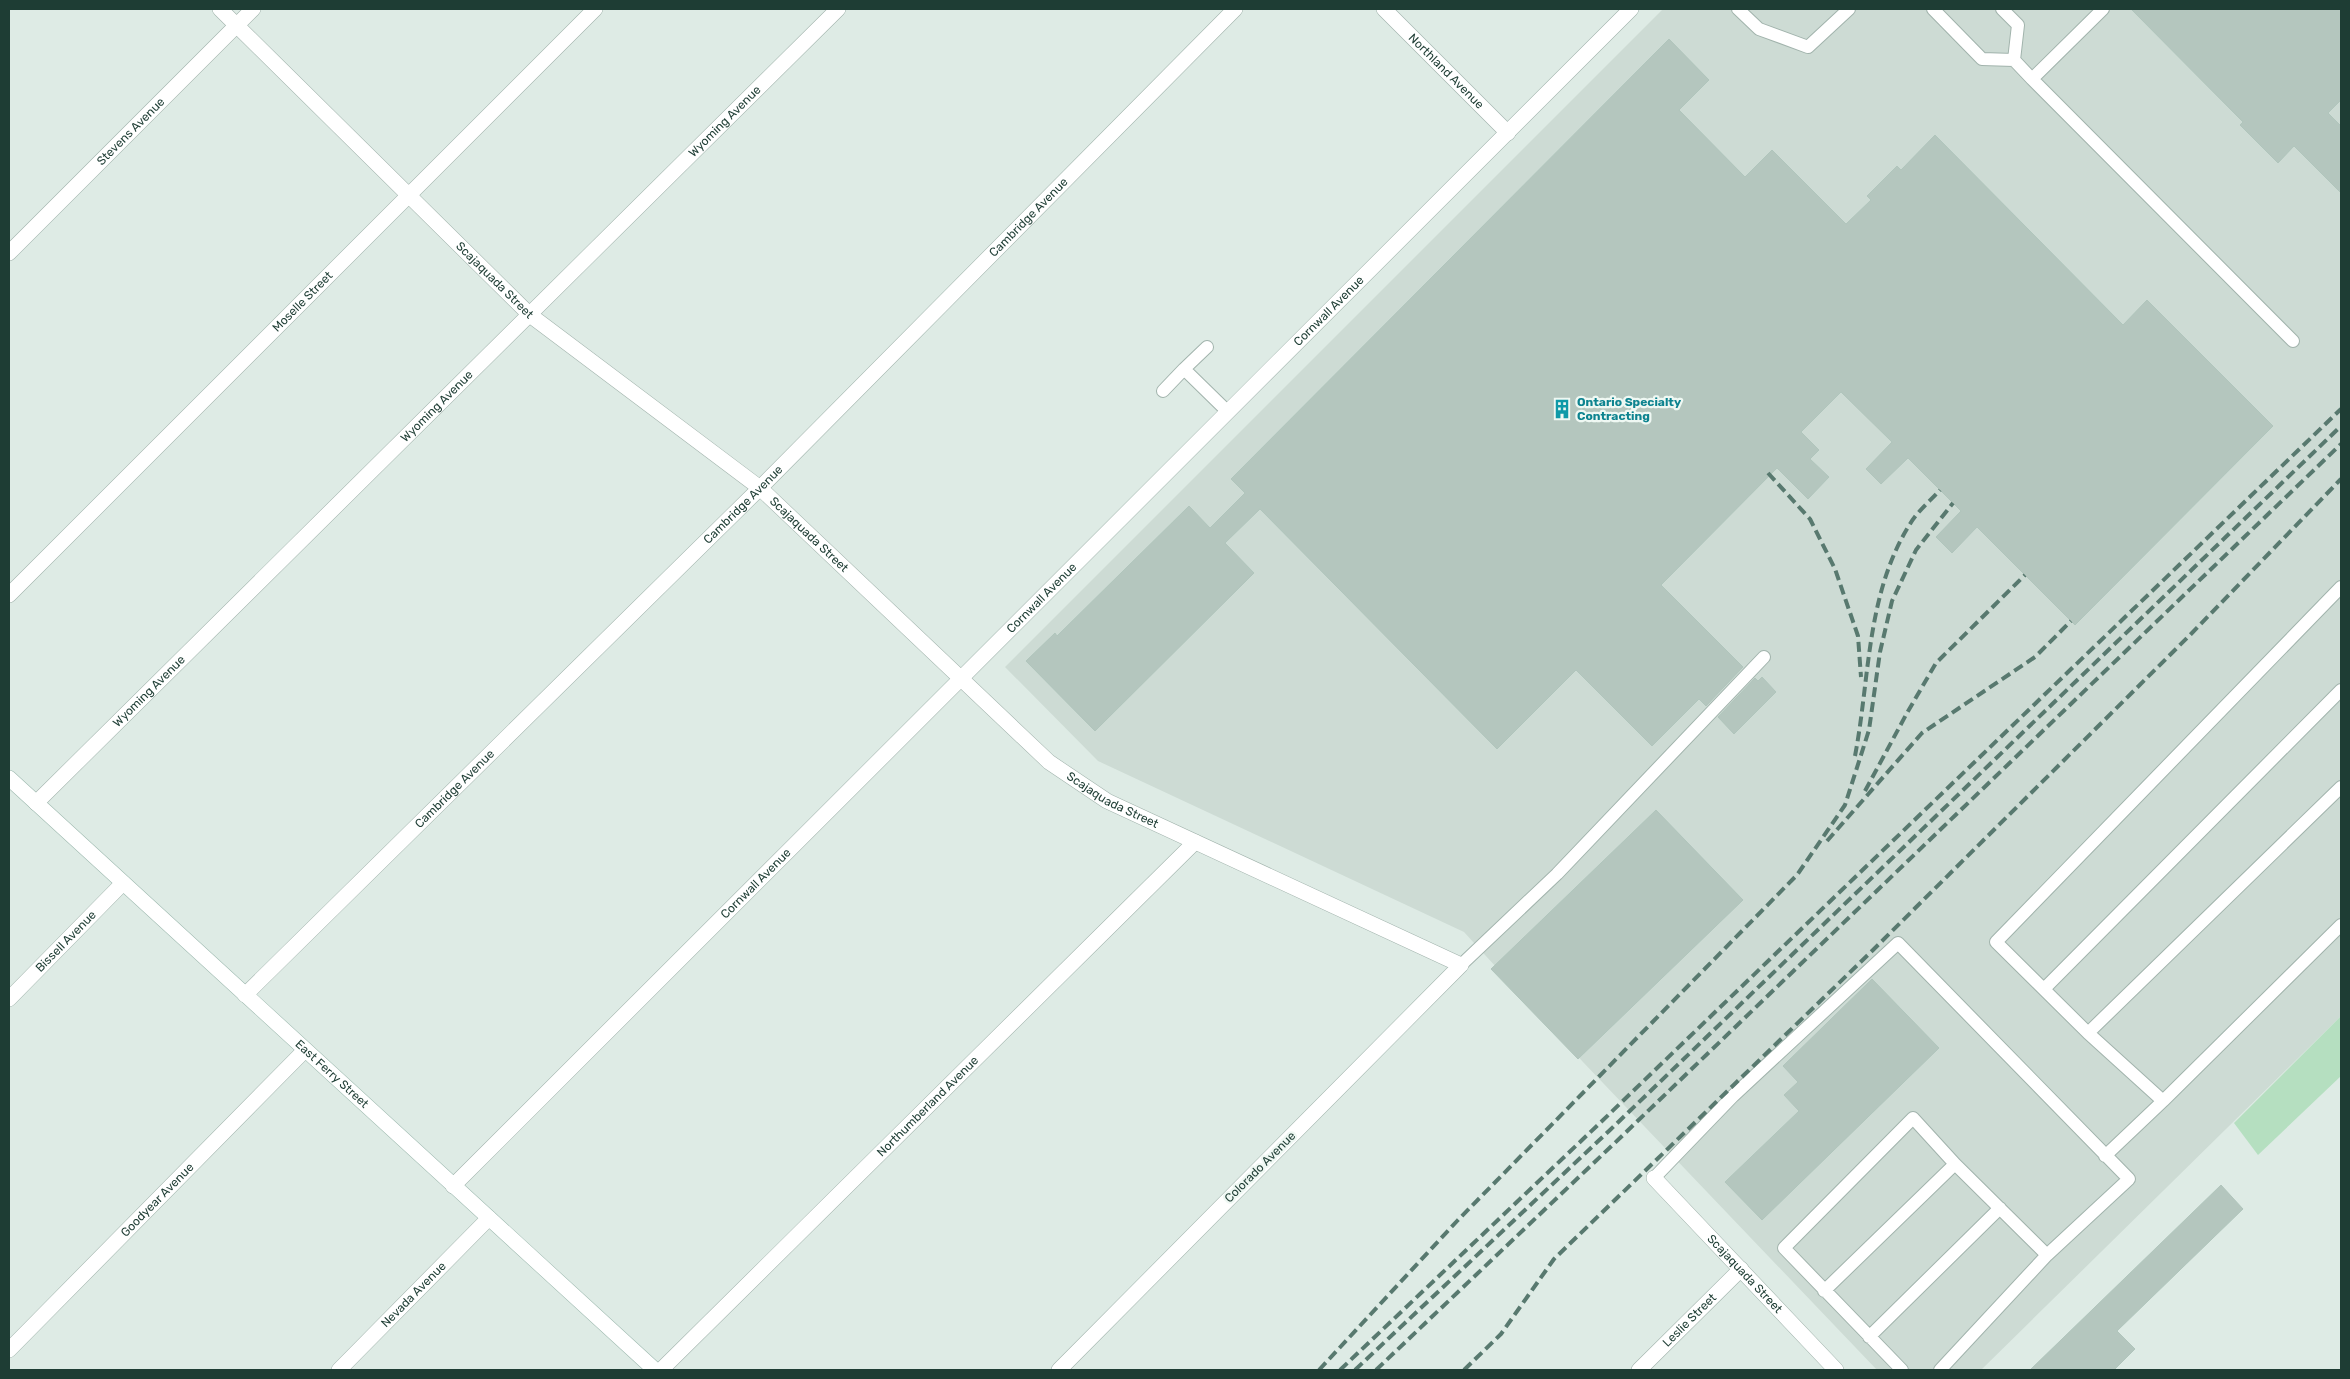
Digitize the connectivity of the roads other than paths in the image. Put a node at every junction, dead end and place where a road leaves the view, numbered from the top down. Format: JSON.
{"nodes":[{"id":1,"x":220,"y":9,"type":"edge"},
{"id":2,"x":253,"y":9,"type":"edge"},
{"id":3,"x":595,"y":9,"type":"edge"},
{"id":4,"x":838,"y":9,"type":"edge"},
{"id":5,"x":1235,"y":9,"type":"edge"},
{"id":6,"x":1384,"y":9,"type":"edge"},
{"id":7,"x":1631,"y":9,"type":"edge"},
{"id":8,"x":1738,"y":9,"type":"edge"},
{"id":9,"x":1849,"y":9,"type":"edge"},
{"id":10,"x":1933,"y":9,"type":"edge"},
{"id":11,"x":2002,"y":9,"type":"edge"},
{"id":12,"x":2103,"y":9,"type":"edge"},
{"id":13,"x":236,"y":25,"type":"junction"},
{"id":14,"x":2014,"y":60,"type":"junction"},
{"id":15,"x":2032,"y":79,"type":"junction"},
{"id":16,"x":1508,"y":132,"type":"junction"},
{"id":17,"x":408,"y":194,"type":"junction"},
{"id":18,"x":9,"y":253,"type":"edge"},
{"id":19,"x":530,"y":315,"type":"junction"},
{"id":20,"x":2293,"y":342,"type":"dead end"},
{"id":21,"x":1207,"y":347,"type":"dead end"},
{"id":22,"x":1184,"y":369,"type":"junction"},
{"id":23,"x":1163,"y":392,"type":"dead end"},
{"id":24,"x":1228,"y":412,"type":"junction"},
{"id":25,"x":760,"y":488,"type":"junction"},
{"id":26,"x":2341,"y":587,"type":"edge"},
{"id":27,"x":9,"y":595,"type":"edge"},
{"id":28,"x":1764,"y":657,"type":"dead end"},
{"id":29,"x":962,"y":679,"type":"junction"},
{"id":30,"x":2341,"y":690,"type":"edge"},
{"id":31,"x":9,"y":778,"type":"edge"},
{"id":32,"x":2341,"y":787,"type":"edge"},
{"id":33,"x":36,"y":803,"type":"junction"},
{"id":34,"x":1195,"y":842,"type":"junction"},
{"id":35,"x":123,"y":883,"type":"junction"},
{"id":36,"x":2341,"y":925,"type":"edge"},
{"id":37,"x":1461,"y":966,"type":"junction"},
{"id":38,"x":2044,"y":989,"type":"junction"},
{"id":39,"x":245,"y":995,"type":"junction"},
{"id":40,"x":9,"y":999,"type":"edge"},
{"id":41,"x":2088,"y":1033,"type":"junction"},
{"id":42,"x":305,"y":1050,"type":"junction"},
{"id":43,"x":2163,"y":1101,"type":"junction"},
{"id":44,"x":2105,"y":1156,"type":"junction"},
{"id":45,"x":1955,"y":1164,"type":"junction"},
{"id":46,"x":1654,"y":1178,"type":"joint"},
{"id":47,"x":453,"y":1186,"type":"junction"},
{"id":48,"x":2000,"y":1208,"type":"junction"},
{"id":49,"x":488,"y":1218,"type":"junction"},
{"id":50,"x":2047,"y":1255,"type":"junction"},
{"id":51,"x":1741,"y":1269,"type":"junction"},
{"id":52,"x":1824,"y":1291,"type":"junction"},
{"id":53,"x":1869,"y":1337,"type":"junction"},
{"id":54,"x":9,"y":1350,"type":"edge"},
{"id":55,"x":339,"y":1370,"type":"edge"},
{"id":56,"x":655,"y":1370,"type":"edge"},
{"id":57,"x":661,"y":1370,"type":"edge"},
{"id":58,"x":1059,"y":1370,"type":"edge"},
{"id":59,"x":1639,"y":1370,"type":"edge"},
{"id":60,"x":1836,"y":1370,"type":"edge"},
{"id":61,"x":1902,"y":1370,"type":"edge"},
{"id":62,"x":1940,"y":1370,"type":"edge"}],
"edges":[{"from":1,"to":13,"type":"street","name":"Scajaquada Street"},
{"from":2,"to":13,"type":"street","name":"Stevens Avenue"},
{"from":3,"to":17,"type":"street","name":"Moselle Street"},
{"from":4,"to":19,"type":"street","name":"Wyoming Avenue"},
{"from":5,"to":25,"type":"street","name":"Cambridge Avenue"},
{"from":6,"to":16,"type":"street","name":"Northland Avenue"},
{"from":7,"to":16,"type":"street","name":"Cornwall Avenue"},
{"from":8,"to":9,"type":"lane"},
{"from":10,"to":14,"type":"lane"},
{"from":11,"to":14,"type":"lane"},
{"from":12,"to":15,"type":"lane"},
{"from":13,"to":17,"type":"street","name":"Scajaquada Street"},
{"from":13,"to":18,"type":"street","name":"Stevens Avenue"},
{"from":14,"to":15,"type":"lane"},
{"from":15,"to":20,"type":"lane"},
{"from":16,"to":24,"type":"street","name":"Cornwall Avenue"},
{"from":17,"to":19,"type":"street","name":"Scajaquada Street"},
{"from":17,"to":27,"type":"street","name":"Moselle Street"},
{"from":19,"to":25,"type":"street","name":"Scajaquada Street"},
{"from":19,"to":33,"type":"street","name":"Wyoming Avenue"},
{"from":21,"to":22,"type":"lane"},
{"from":22,"to":23,"type":"lane"},
{"from":22,"to":24,"type":"lane"},
{"from":24,"to":29,"type":"street","name":"Cornwall Avenue"},
{"from":25,"to":29,"type":"street","name":"Scajaquada Street"},
{"from":25,"to":39,"type":"street","name":"Cambridge Avenue"},
{"from":26,"to":38,"type":"lane"},
{"from":28,"to":37,"type":"lane"},
{"from":29,"to":34,"type":"street","name":"Scajaquada Street"},
{"from":29,"to":47,"type":"street","name":"Cornwall Avenue"},
{"from":30,"to":38,"type":"lane"},
{"from":31,"to":33,"type":"street","name":"East Ferry Street"},
{"from":32,"to":41,"type":"lane"},
{"from":33,"to":35,"type":"street","name":"East Ferry Street"},
{"from":34,"to":37,"type":"street","name":"Scajaquada Street"},
{"from":34,"to":57,"type":"street","name":"Northumberland Avenue"},
{"from":35,"to":39,"type":"street","name":"East Ferry Street"},
{"from":35,"to":40,"type":"street","name":"Bissell Avenue"},
{"from":36,"to":43,"type":"lane"},
{"from":37,"to":58,"type":"street","name":"Colorado Avenue"},
{"from":38,"to":41,"type":"lane"},
{"from":39,"to":42,"type":"street","name":"East Ferry Street"},
{"from":41,"to":43,"type":"lane"},
{"from":42,"to":47,"type":"street","name":"East Ferry Street"},
{"from":42,"to":54,"type":"street","name":"Goodyear Avenue"},
{"from":43,"to":44,"type":"lane"},
{"from":44,"to":46,"type":"lane"},
{"from":44,"to":50,"type":"lane"},
{"from":45,"to":48,"type":"lane"},
{"from":45,"to":52,"type":"lane"},
{"from":45,"to":52,"type":"lane"},
{"from":46,"to":51,"type":"street","name":"Scajaquada Street"},
{"from":47,"to":49,"type":"street","name":"East Ferry Street"},
{"from":48,"to":50,"type":"lane"},
{"from":48,"to":53,"type":"lane"},
{"from":49,"to":55,"type":"street","name":"Nevada Avenue"},
{"from":49,"to":56,"type":"street","name":"East Ferry Street"},
{"from":50,"to":62,"type":"lane"},
{"from":51,"to":59,"type":"street","name":"Leslie Street"},
{"from":51,"to":60,"type":"street","name":"Scajaquada Street"},
{"from":52,"to":53,"type":"lane"},
{"from":53,"to":61,"type":"lane"}]}
